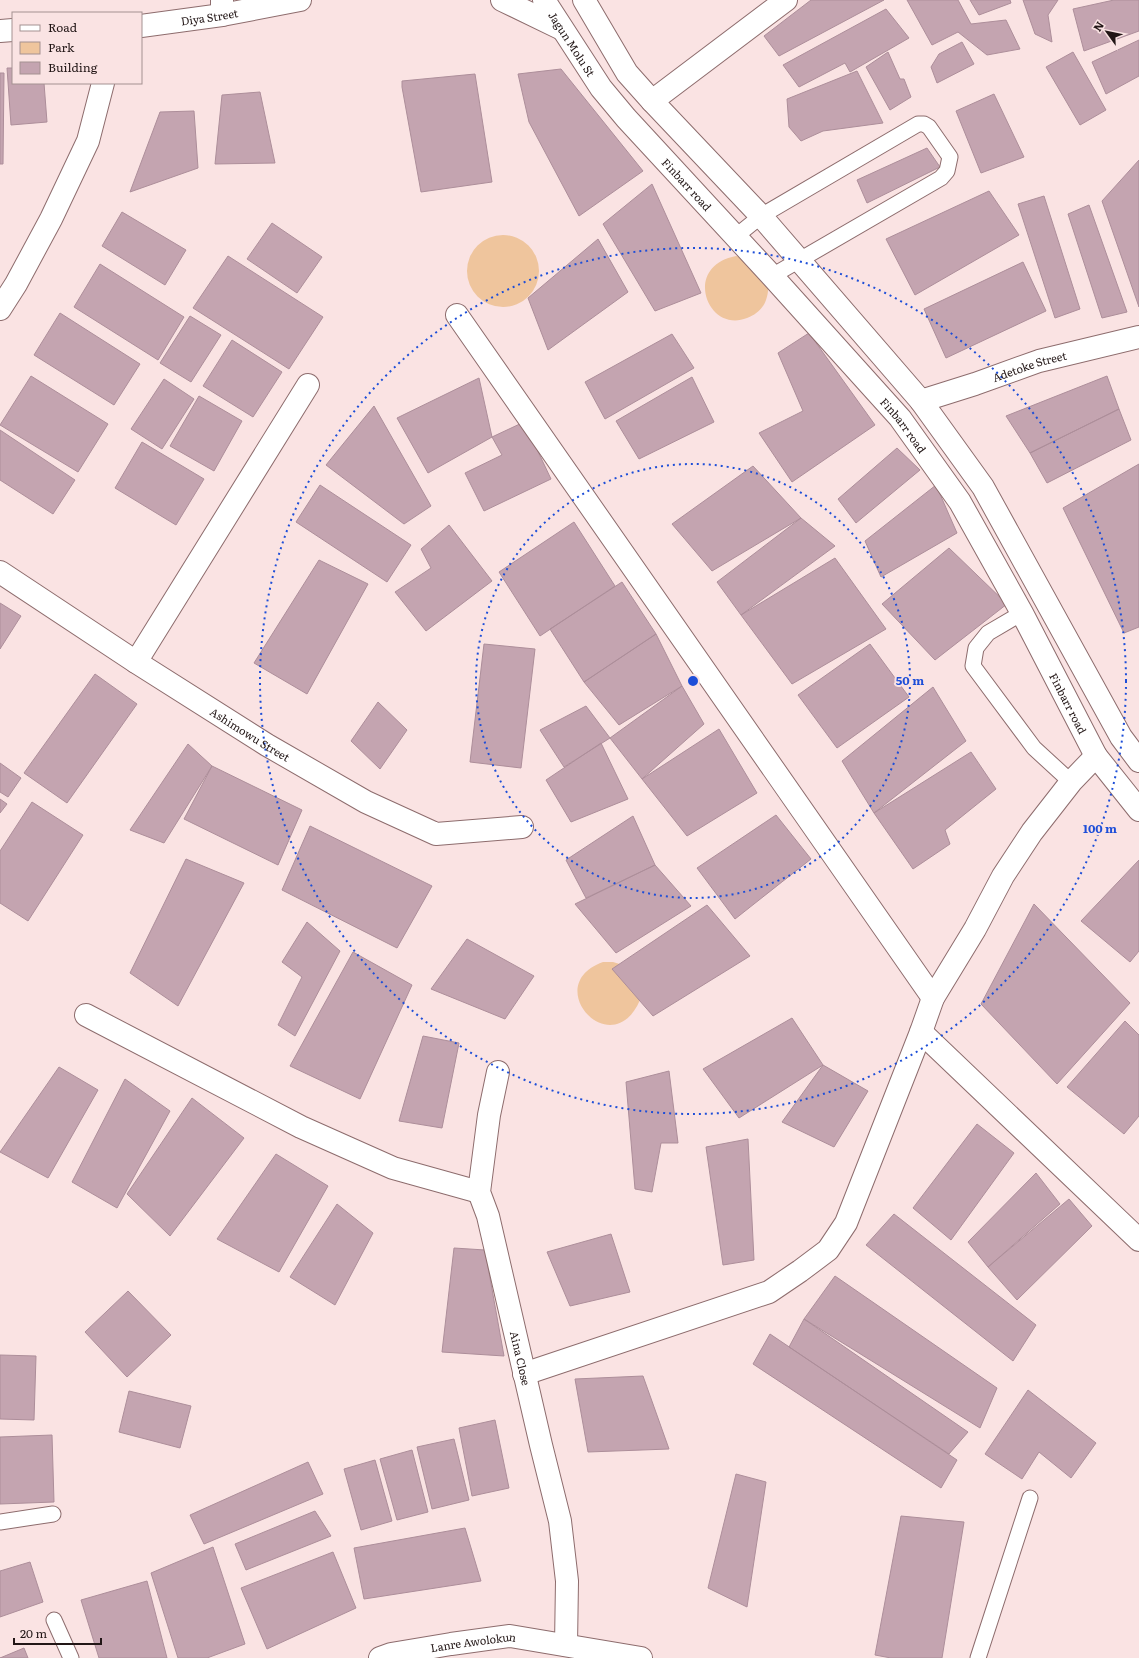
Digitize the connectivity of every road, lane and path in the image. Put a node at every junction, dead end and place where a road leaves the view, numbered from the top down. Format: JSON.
{"nodes":[{"id":1,"x":300,"y":0,"type":"edge"},
{"id":2,"x":502,"y":0,"type":"edge"},
{"id":3,"x":544,"y":0,"type":"edge"},
{"id":4,"x":786,"y":0,"type":"edge"},
{"id":5,"x":591,"y":5,"type":"edge"},
{"id":6,"x":222,"y":8,"type":"edge"},
{"id":7,"x":142,"y":26,"type":"edge"},
{"id":8,"x":562,"y":29,"type":"junction"},
{"id":9,"x":0,"y":30,"type":"edge"},
{"id":10,"x":12,"y":30,"type":"edge"},
{"id":11,"x":103,"y":84,"type":"edge"},
{"id":12,"x":601,"y":88,"type":"joint"},
{"id":13,"x":652,"y":101,"type":"junction"},
{"id":14,"x":761,"y":216,"type":"junction"},
{"id":15,"x":735,"y":238,"type":"junction"},
{"id":16,"x":799,"y":260,"type":"junction"},
{"id":17,"x":772,"y":276,"type":"junction"},
{"id":18,"x":0,"y":309,"type":"edge"},
{"id":19,"x":457,"y":315,"type":"dead end"},
{"id":20,"x":1139,"y":337,"type":"edge"},
{"id":21,"x":308,"y":385,"type":"dead end"},
{"id":22,"x":921,"y":401,"type":"junction"},
{"id":23,"x":0,"y":572,"type":"edge"},
{"id":24,"x":1022,"y":613,"type":"junction"},
{"id":25,"x":136,"y":662,"type":"junction"},
{"id":26,"x":1096,"y":756,"type":"junction"},
{"id":27,"x":1139,"y":761,"type":"edge"},
{"id":28,"x":1072,"y":782,"type":"junction"},
{"id":29,"x":1139,"y":810,"type":"edge"},
{"id":30,"x":522,"y":827,"type":"dead end"},
{"id":31,"x":933,"y":998,"type":"junction"},
{"id":32,"x":86,"y":1015,"type":"dead end"},
{"id":33,"x":922,"y":1032,"type":"junction"},
{"id":34,"x":498,"y":1072,"type":"dead end"},
{"id":35,"x":480,"y":1192,"type":"junction"},
{"id":36,"x":1139,"y":1240,"type":"edge"},
{"id":37,"x":524,"y":1374,"type":"junction"},
{"id":38,"x":1030,"y":1498,"type":"dead end"},
{"id":39,"x":53,"y":1514,"type":"dead end"},
{"id":40,"x":0,"y":1522,"type":"edge"},
{"id":41,"x":54,"y":1620,"type":"dead end"},
{"id":42,"x":566,"y":1645,"type":"junction"},
{"id":43,"x":542,"y":1649,"type":"edge"},
{"id":44,"x":388,"y":1657,"type":"edge"},
{"id":45,"x":71,"y":1658,"type":"edge"},
{"id":46,"x":641,"y":1658,"type":"edge"},
{"id":47,"x":978,"y":1658,"type":"edge"}],
"edges":[{"from":1,"to":6,"type":"street","name":"Diya Street"},
{"from":2,"to":8,"type":"street"},
{"from":3,"to":8,"type":"street","name":"Jagun Molu St"},
{"from":4,"to":13,"type":"street"},
{"from":5,"to":13,"type":"street"},
{"from":6,"to":7,"type":"street","name":"Diya Street"},
{"from":8,"to":12,"type":"street","name":"Jagun Molu St"},
{"from":9,"to":10,"type":"street"},
{"from":11,"to":18,"type":"street"},
{"from":12,"to":15,"type":"street","name":"Finbarr road"},
{"from":13,"to":14,"type":"street"},
{"from":14,"to":15,"type":"lane"},
{"from":14,"to":16,"type":"street"},
{"from":14,"to":16,"type":"lane"},
{"from":15,"to":17,"type":"street","name":"Finbarr road"},
{"from":16,"to":17,"type":"lane"},
{"from":16,"to":22,"type":"street"},
{"from":17,"to":24,"type":"street","name":"Finbarr road"},
{"from":19,"to":31,"type":"street"},
{"from":20,"to":22,"type":"street","name":"Adetoke Street"},
{"from":21,"to":25,"type":"street"},
{"from":22,"to":27,"type":"street"},
{"from":23,"to":25,"type":"street","name":"Ashimowu Street"},
{"from":24,"to":26,"type":"street","name":"Finbarr road"},
{"from":24,"to":28,"type":"lane"},
{"from":25,"to":30,"type":"street","name":"Ashimowu Street"},
{"from":26,"to":28,"type":"street"},
{"from":26,"to":29,"type":"street","name":"Finbarr road"},
{"from":28,"to":31,"type":"street"},
{"from":31,"to":33,"type":"street"},
{"from":32,"to":35,"type":"street"},
{"from":33,"to":36,"type":"street"},
{"from":33,"to":37,"type":"street"},
{"from":34,"to":35,"type":"street","name":"Aina Close"},
{"from":35,"to":37,"type":"street","name":"Aina Close"},
{"from":37,"to":42,"type":"street","name":"Aina Close"},
{"from":38,"to":47,"type":"lane"},
{"from":39,"to":40,"type":"lane"},
{"from":41,"to":45,"type":"lane"},
{"from":42,"to":43,"type":"street","name":"Lanre Awolokun"},
{"from":42,"to":46,"type":"street","name":"Lanre Awolokun"},
{"from":43,"to":44,"type":"street","name":"Lanre Awolokun"}]}
